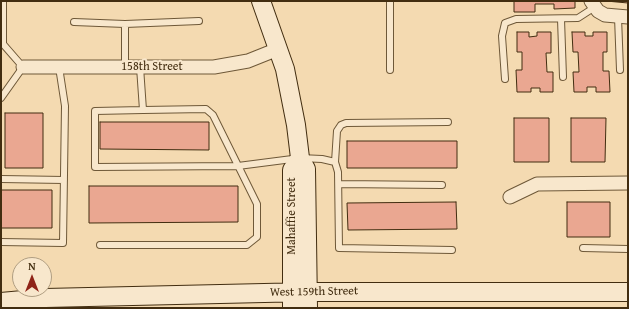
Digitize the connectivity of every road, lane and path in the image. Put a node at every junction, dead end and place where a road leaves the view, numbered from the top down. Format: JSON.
{"nodes":[{"id":1,"x":3,"y":1,"type":"edge"},
{"id":2,"x":261,"y":1,"type":"edge"},
{"id":3,"x":390,"y":1,"type":"edge"},
{"id":4,"x":594,"y":6,"type":"edge"},
{"id":5,"x":623,"y":17,"type":"edge"},
{"id":6,"x":561,"y":19,"type":"junction"},
{"id":7,"x":199,"y":21,"type":"dead end"},
{"id":8,"x":74,"y":22,"type":"dead end"},
{"id":9,"x":125,"y":24,"type":"junction"},
{"id":10,"x":2,"y":44,"type":"edge"},
{"id":11,"x":278,"y":49,"type":"junction"},
{"id":12,"x":23,"y":66,"type":"junction"},
{"id":13,"x":59,"y":66,"type":"junction"},
{"id":14,"x":126,"y":66,"type":"junction"},
{"id":15,"x":140,"y":67,"type":"junction"},
{"id":16,"x":390,"y":70,"type":"dead end"},
{"id":17,"x":620,"y":70,"type":"dead end"},
{"id":18,"x":563,"y":77,"type":"dead end"},
{"id":19,"x":505,"y":79,"type":"dead end"},
{"id":20,"x":1,"y":98,"type":"edge"},
{"id":21,"x":143,"y":110,"type":"junction"},
{"id":22,"x":448,"y":122,"type":"dead end"},
{"id":23,"x":300,"y":158,"type":"junction"},
{"id":24,"x":335,"y":162,"type":"junction"},
{"id":25,"x":238,"y":166,"type":"junction"},
{"id":26,"x":1,"y":179,"type":"edge"},
{"id":27,"x":64,"y":180,"type":"junction"},
{"id":28,"x":628,"y":183,"type":"edge"},
{"id":29,"x":339,"y":184,"type":"junction"},
{"id":30,"x":442,"y":185,"type":"dead end"},
{"id":31,"x":510,"y":197,"type":"dead end"},
{"id":32,"x":1,"y":242,"type":"edge"},
{"id":33,"x":100,"y":245,"type":"dead end"},
{"id":34,"x":583,"y":248,"type":"dead end"},
{"id":35,"x":628,"y":249,"type":"edge"},
{"id":36,"x":452,"y":250,"type":"dead end"},
{"id":37,"x":628,"y":292,"type":"edge"},
{"id":38,"x":300,"y":300,"type":"edge"},
{"id":39,"x":1,"y":302,"type":"edge"},
{"id":40,"x":1,"y":307,"type":"edge"},
{"id":41,"x":8,"y":308,"type":"edge"}],
"edges":[{"from":1,"to":10,"type":"lane"},
{"from":2,"to":11,"type":"main road","name":"Mahaffie Street"},
{"from":3,"to":16,"type":"lane"},
{"from":4,"to":5,"type":"street"},
{"from":4,"to":6,"type":"lane"},
{"from":5,"to":17,"type":"lane"},
{"from":6,"to":18,"type":"lane"},
{"from":6,"to":19,"type":"lane"},
{"from":7,"to":9,"type":"lane"},
{"from":8,"to":9,"type":"lane"},
{"from":9,"to":14,"type":"lane"},
{"from":10,"to":12,"type":"lane"},
{"from":11,"to":15,"type":"street","name":"158th Street"},
{"from":11,"to":23,"type":"main road","name":"Mahaffie Street"},
{"from":12,"to":13,"type":"street","name":"158th Street"},
{"from":12,"to":20,"type":"lane"},
{"from":13,"to":14,"type":"street","name":"158th Street"},
{"from":13,"to":27,"type":"lane"},
{"from":14,"to":15,"type":"street","name":"158th Street"},
{"from":15,"to":21,"type":"lane"},
{"from":21,"to":25,"type":"lane"},
{"from":21,"to":25,"type":"lane"},
{"from":22,"to":24,"type":"lane"},
{"from":23,"to":24,"type":"lane"},
{"from":23,"to":25,"type":"lane"},
{"from":23,"to":38,"type":"main road","name":"Mahaffie Street"},
{"from":24,"to":29,"type":"lane"},
{"from":25,"to":33,"type":"lane"},
{"from":26,"to":27,"type":"lane"},
{"from":27,"to":32,"type":"lane"},
{"from":28,"to":31,"type":"street"},
{"from":29,"to":30,"type":"lane"},
{"from":29,"to":36,"type":"lane"},
{"from":34,"to":35,"type":"lane"},
{"from":37,"to":38,"type":"main road","name":"West 159th Street"},
{"from":38,"to":39,"type":"main road","name":"West 159th Street"},
{"from":40,"to":41,"type":"main road"}]}
